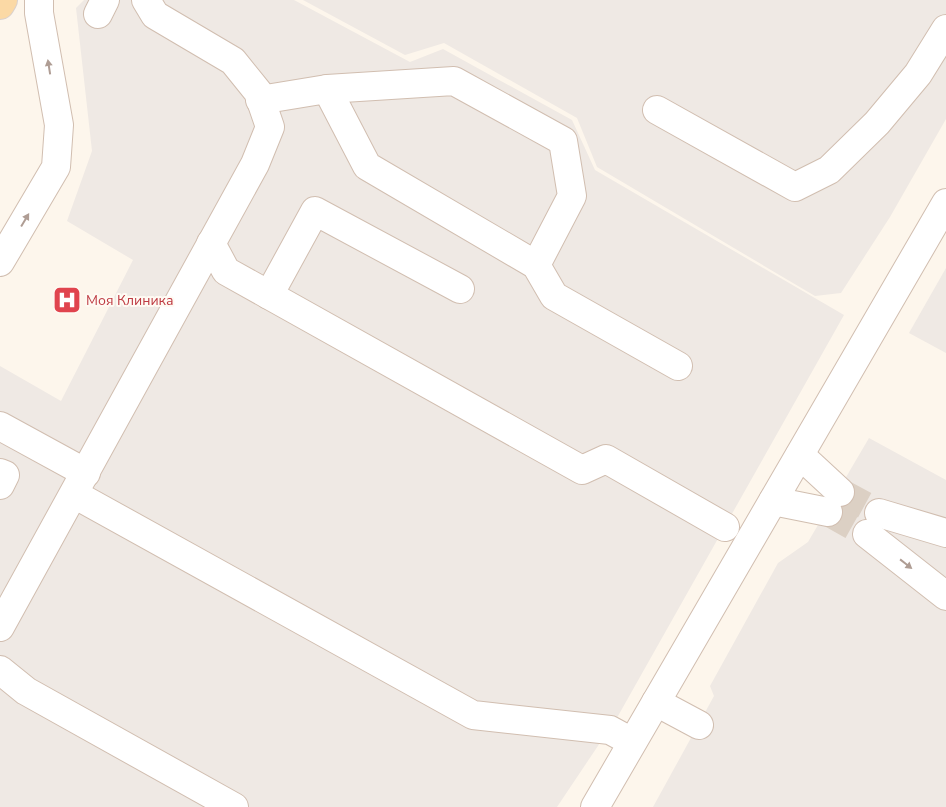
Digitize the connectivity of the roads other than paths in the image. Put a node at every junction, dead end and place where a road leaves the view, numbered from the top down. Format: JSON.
{"nodes":[{"id":1,"x":3,"y":0,"type":"edge"},
{"id":2,"x":39,"y":0,"type":"edge"},
{"id":3,"x":146,"y":0,"type":"edge"},
{"id":4,"x":0,"y":5,"type":"edge"},
{"id":5,"x":946,"y":29,"type":"edge"},
{"id":6,"x":328,"y":89,"type":"junction"},
{"id":7,"x":260,"y":100,"type":"junction"},
{"id":8,"x":658,"y":110,"type":"dead end"},
{"id":9,"x":946,"y":203,"type":"edge"},
{"id":10,"x":211,"y":243,"type":"junction"},
{"id":11,"x":0,"y":262,"type":"edge"},
{"id":12,"x":536,"y":265,"type":"junction"},
{"id":13,"x":460,"y":289,"type":"dead end"},
{"id":14,"x":269,"y":295,"type":"junction"},
{"id":15,"x":678,"y":366,"type":"dead end"},
{"id":16,"x":0,"y":426,"type":"edge"},
{"id":17,"x":800,"y":455,"type":"junction"},
{"id":18,"x":0,"y":473,"type":"edge"},
{"id":19,"x":80,"y":483,"type":"junction"},
{"id":20,"x":0,"y":485,"type":"edge"},
{"id":21,"x":773,"y":501,"type":"junction"},
{"id":22,"x":725,"y":527,"type":"dead end"},
{"id":23,"x":946,"y":533,"type":"edge"},
{"id":24,"x":946,"y":596,"type":"edge"},
{"id":25,"x":0,"y":626,"type":"edge"},
{"id":26,"x":0,"y":670,"type":"edge"},
{"id":27,"x":656,"y":702,"type":"junction"},
{"id":28,"x":700,"y":725,"type":"dead end"},
{"id":29,"x":632,"y":742,"type":"junction"},
{"id":30,"x":234,"y":807,"type":"edge"},
{"id":31,"x":595,"y":807,"type":"edge"}],
"edges":[{"from":1,"to":4,"type":"main road"},
{"from":11,"to":2,"type":"lane","one_way":true},
{"from":3,"to":7,"type":"lane"},
{"from":5,"to":8,"type":"lane"},
{"from":6,"to":7,"type":"lane"},
{"from":6,"to":12,"type":"lane"},
{"from":6,"to":12,"type":"lane"},
{"from":7,"to":10,"type":"lane"},
{"from":9,"to":17,"type":"lane"},
{"from":10,"to":14,"type":"lane"},
{"from":10,"to":19,"type":"lane"},
{"from":12,"to":15,"type":"lane"},
{"from":13,"to":14,"type":"lane"},
{"from":14,"to":22,"type":"lane"},
{"from":16,"to":19,"type":"lane"},
{"from":17,"to":21,"type":"lane"},
{"from":17,"to":21,"type":"lane"},
{"from":18,"to":20,"type":"lane"},
{"from":19,"to":25,"type":"lane"},
{"from":19,"to":29,"type":"lane"},
{"from":21,"to":27,"type":"lane"},
{"from":23,"to":24,"type":"lane","one_way":true},
{"from":26,"to":30,"type":"lane"},
{"from":27,"to":28,"type":"lane"},
{"from":27,"to":29,"type":"lane"},
{"from":29,"to":31,"type":"lane"}]}
